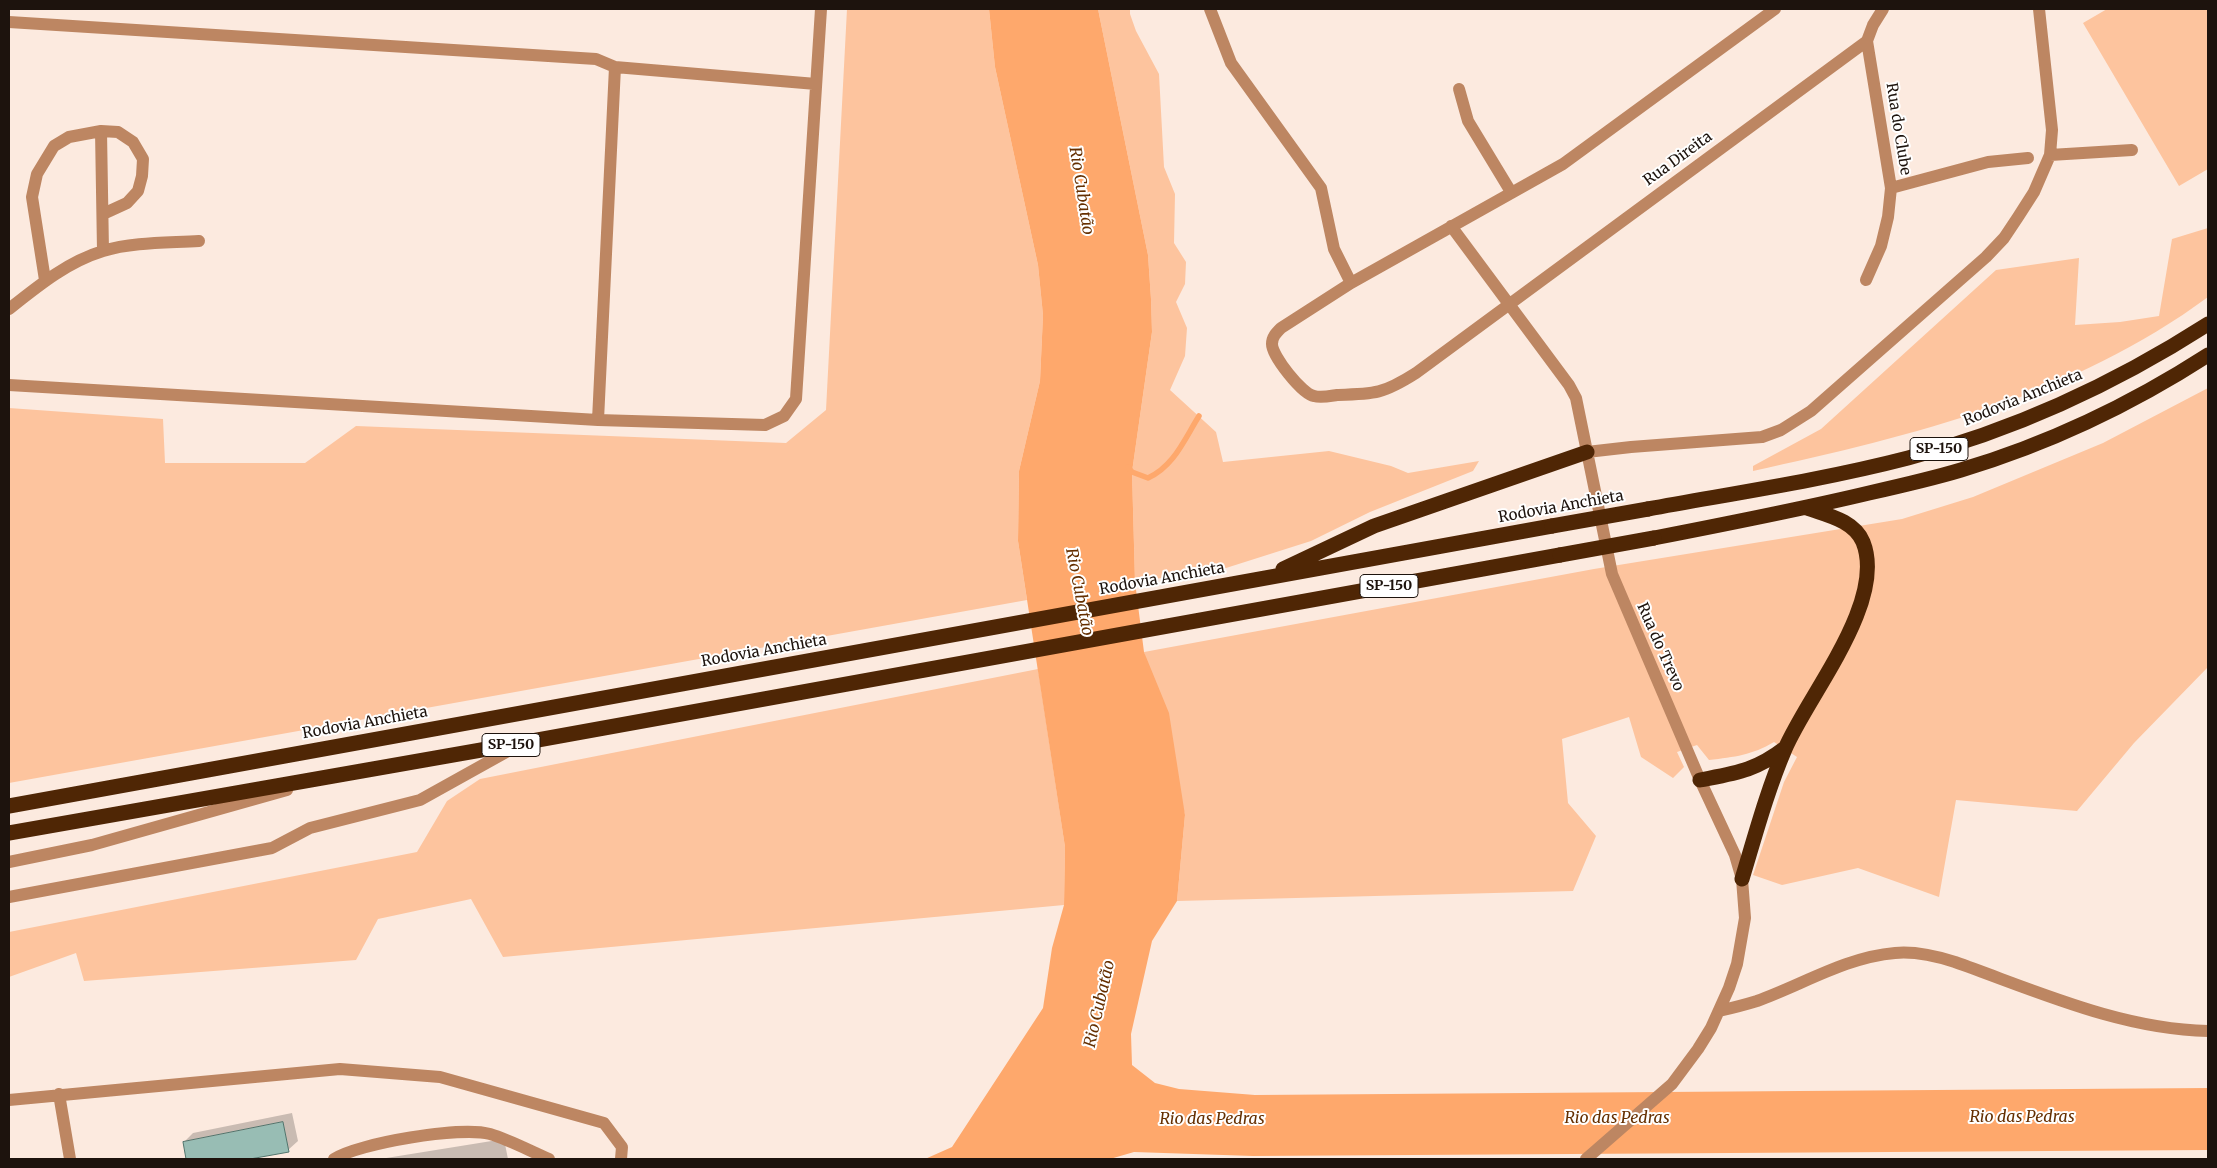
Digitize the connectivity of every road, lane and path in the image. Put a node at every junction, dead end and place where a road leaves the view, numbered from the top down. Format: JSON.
{"nodes":[{"id":1,"x":821,"y":9,"type":"edge"},
{"id":2,"x":1210,"y":9,"type":"edge"},
{"id":3,"x":1775,"y":9,"type":"edge"},
{"id":4,"x":1883,"y":9,"type":"edge"},
{"id":5,"x":2039,"y":9,"type":"edge"},
{"id":6,"x":9,"y":22,"type":"edge"},
{"id":7,"x":1867,"y":41,"type":"junction"},
{"id":8,"x":615,"y":67,"type":"junction"},
{"id":9,"x":816,"y":84,"type":"junction"},
{"id":10,"x":1459,"y":89,"type":"dead end"},
{"id":11,"x":100,"y":131,"type":"junction"},
{"id":12,"x":2132,"y":150,"type":"dead end"},
{"id":13,"x":2050,"y":155,"type":"junction"},
{"id":14,"x":2028,"y":158,"type":"dead end"},
{"id":15,"x":1891,"y":188,"type":"junction"},
{"id":16,"x":1511,"y":192,"type":"junction"},
{"id":17,"x":102,"y":214,"type":"junction"},
{"id":18,"x":1451,"y":226,"type":"junction"},
{"id":19,"x":199,"y":241,"type":"dead end"},
{"id":20,"x":103,"y":251,"type":"junction"},
{"id":21,"x":45,"y":280,"type":"junction"},
{"id":22,"x":1866,"y":280,"type":"dead end"},
{"id":23,"x":1351,"y":283,"type":"junction"},
{"id":24,"x":1509,"y":303,"type":"junction"},
{"id":25,"x":9,"y":309,"type":"edge"},
{"id":26,"x":2208,"y":324,"type":"edge"},
{"id":27,"x":2208,"y":356,"type":"edge"},
{"id":28,"x":9,"y":385,"type":"edge"},
{"id":29,"x":598,"y":420,"type":"junction"},
{"id":30,"x":1587,"y":452,"type":"junction"},
{"id":31,"x":1806,"y":508,"type":"junction"},
{"id":32,"x":1263,"y":578,"type":"junction"},
{"id":33,"x":521,"y":744,"type":"junction"},
{"id":34,"x":1785,"y":748,"type":"junction"},
{"id":35,"x":345,"y":774,"type":"junction"},
{"id":36,"x":1700,"y":780,"type":"junction"},
{"id":37,"x":9,"y":806,"type":"edge"},
{"id":38,"x":9,"y":833,"type":"edge"},
{"id":39,"x":9,"y":862,"type":"edge"},
{"id":40,"x":1742,"y":879,"type":"junction"},
{"id":41,"x":9,"y":888,"type":"edge"},
{"id":42,"x":40,"y":892,"type":"junction"},
{"id":43,"x":9,"y":897,"type":"edge"},
{"id":44,"x":1719,"y":1011,"type":"junction"},
{"id":45,"x":2208,"y":1031,"type":"edge"},
{"id":46,"x":59,"y":1094,"type":"junction"},
{"id":47,"x":9,"y":1100,"type":"edge"},
{"id":48,"x":70,"y":1159,"type":"edge"},
{"id":49,"x":334,"y":1159,"type":"edge"},
{"id":50,"x":549,"y":1159,"type":"edge"},
{"id":51,"x":621,"y":1159,"type":"edge"},
{"id":52,"x":1586,"y":1159,"type":"edge"}],
"edges":[{"from":1,"to":9,"type":"street"},
{"from":2,"to":23,"type":"street"},
{"from":3,"to":16,"type":"street","name":"Rua Direita"},
{"from":4,"to":7,"type":"street"},
{"from":5,"to":13,"type":"street"},
{"from":6,"to":8,"type":"street"},
{"from":7,"to":15,"type":"street","name":"Rua do Clube"},
{"from":7,"to":24,"type":"street","name":"Rua Direita"},
{"from":8,"to":9,"type":"street"},
{"from":8,"to":29,"type":"street"},
{"from":9,"to":29,"type":"street"},
{"from":10,"to":16,"type":"street"},
{"from":11,"to":17,"type":"street"},
{"from":11,"to":17,"type":"street"},
{"from":11,"to":21,"type":"street"},
{"from":12,"to":13,"type":"street"},
{"from":13,"to":30,"type":"street"},
{"from":14,"to":15,"type":"street"},
{"from":15,"to":22,"type":"street","name":"Rua do Clube"},
{"from":16,"to":18,"type":"street","name":"Rua Direita"},
{"from":17,"to":20,"type":"street"},
{"from":18,"to":23,"type":"street","name":"Rua Direita"},
{"from":18,"to":24,"type":"street","name":"Rua do Trevo"},
{"from":19,"to":20,"type":"street"},
{"from":20,"to":21,"type":"street"},
{"from":21,"to":25,"type":"street"},
{"from":23,"to":24,"type":"street","name":"Rua Direita"},
{"from":24,"to":30,"type":"street","name":"Rua do Trevo"},
{"from":26,"to":32,"type":"highway","name":"Rodovia Anchieta","number":"SP-150","bridge":true},
{"from":27,"to":31,"type":"highway","number":"SP-150"},
{"from":28,"to":29,"type":"street"},
{"from":30,"to":32,"type":"highway"},
{"from":30,"to":36,"type":"street","name":"Rua do Trevo"},
{"from":31,"to":33,"type":"highway","number":"SP-150","bridge":true},
{"from":31,"to":34,"type":"highway"},
{"from":32,"to":37,"type":"highway","name":"Rodovia Anchieta","number":"SP-150"},
{"from":33,"to":35,"type":"highway","number":"SP-150"},
{"from":33,"to":42,"type":"street"},
{"from":34,"to":36,"type":"highway"},
{"from":34,"to":40,"type":"highway"},
{"from":35,"to":38,"type":"highway","number":"SP-150"},
{"from":35,"to":39,"type":"street"},
{"from":36,"to":40,"type":"street","name":"Rua do Trevo"},
{"from":40,"to":44,"type":"street","name":"Rua do Trevo"},
{"from":41,"to":42,"type":"street"},
{"from":42,"to":43,"type":"street"},
{"from":44,"to":45,"type":"street"},
{"from":44,"to":52,"type":"street","name":"Rua do Trevo"},
{"from":46,"to":47,"type":"street"},
{"from":46,"to":48,"type":"street"},
{"from":46,"to":51,"type":"street"},
{"from":49,"to":50,"type":"street"}]}
